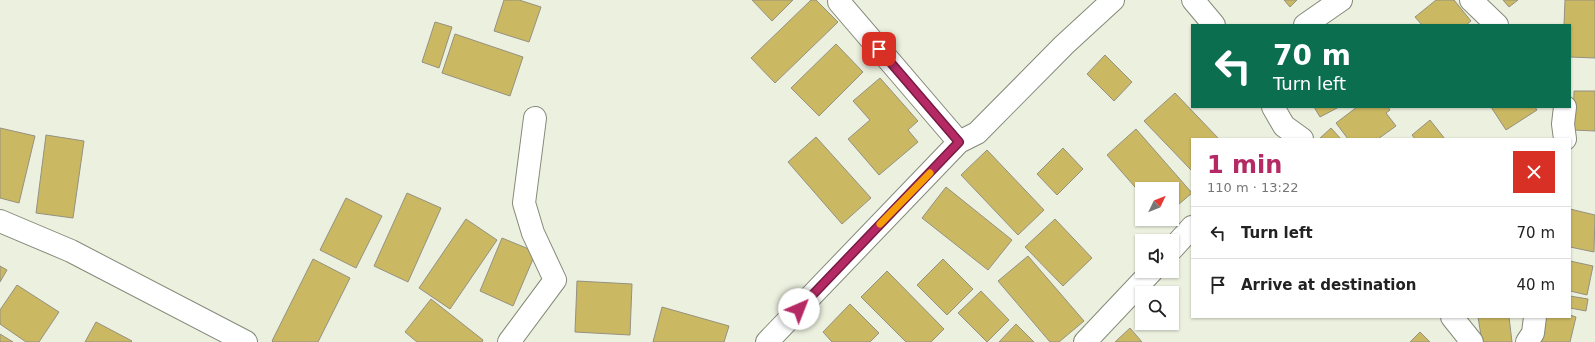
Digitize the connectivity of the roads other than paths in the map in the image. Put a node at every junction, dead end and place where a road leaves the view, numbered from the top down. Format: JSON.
{"nodes":[{"id":1,"x":1113,"y":0,"type":"edge"},
{"id":2,"x":1193,"y":0,"type":"edge"},
{"id":3,"x":1341,"y":0,"type":"edge"},
{"id":4,"x":1471,"y":0,"type":"edge"},
{"id":5,"x":839,"y":2,"type":"dead end"},
{"id":6,"x":1213,"y":24,"type":"edge"},
{"id":7,"x":1306,"y":24,"type":"edge"},
{"id":8,"x":1496,"y":24,"type":"edge"},
{"id":9,"x":1272,"y":108,"type":"edge"},
{"id":10,"x":1565,"y":108,"type":"edge"},
{"id":11,"x":535,"y":118,"type":"dead end"},
{"id":12,"x":1278,"y":132,"type":"edge"},
{"id":13,"x":1299,"y":138,"type":"edge"},
{"id":14,"x":1565,"y":138,"type":"edge"},
{"id":15,"x":959,"y":142,"type":"junction"},
{"id":16,"x":0,"y":221,"type":"edge"},
{"id":17,"x":1191,"y":228,"type":"edge"},
{"id":18,"x":1179,"y":241,"type":"edge"},
{"id":19,"x":1145,"y":278,"type":"edge"},
{"id":20,"x":1453,"y":318,"type":"edge"},
{"id":21,"x":1535,"y":318,"type":"edge"},
{"id":22,"x":246,"y":342,"type":"edge"},
{"id":23,"x":508,"y":342,"type":"edge"},
{"id":24,"x":767,"y":342,"type":"edge"},
{"id":25,"x":1085,"y":342,"type":"edge"},
{"id":26,"x":1472,"y":342,"type":"edge"},
{"id":27,"x":1527,"y":342,"type":"edge"}],
"edges":[{"from":1,"to":15,"type":"street"},
{"from":2,"to":6,"type":"street"},
{"from":3,"to":7,"type":"street"},
{"from":4,"to":8,"type":"street"},
{"from":5,"to":15,"type":"street"},
{"from":9,"to":12,"type":"street"},
{"from":10,"to":14,"type":"street"},
{"from":11,"to":23,"type":"street"},
{"from":12,"to":13,"type":"street"},
{"from":15,"to":24,"type":"street"},
{"from":16,"to":22,"type":"street"},
{"from":17,"to":18,"type":"street"},
{"from":19,"to":25,"type":"street"},
{"from":20,"to":26,"type":"street"},
{"from":21,"to":27,"type":"street"}]}
